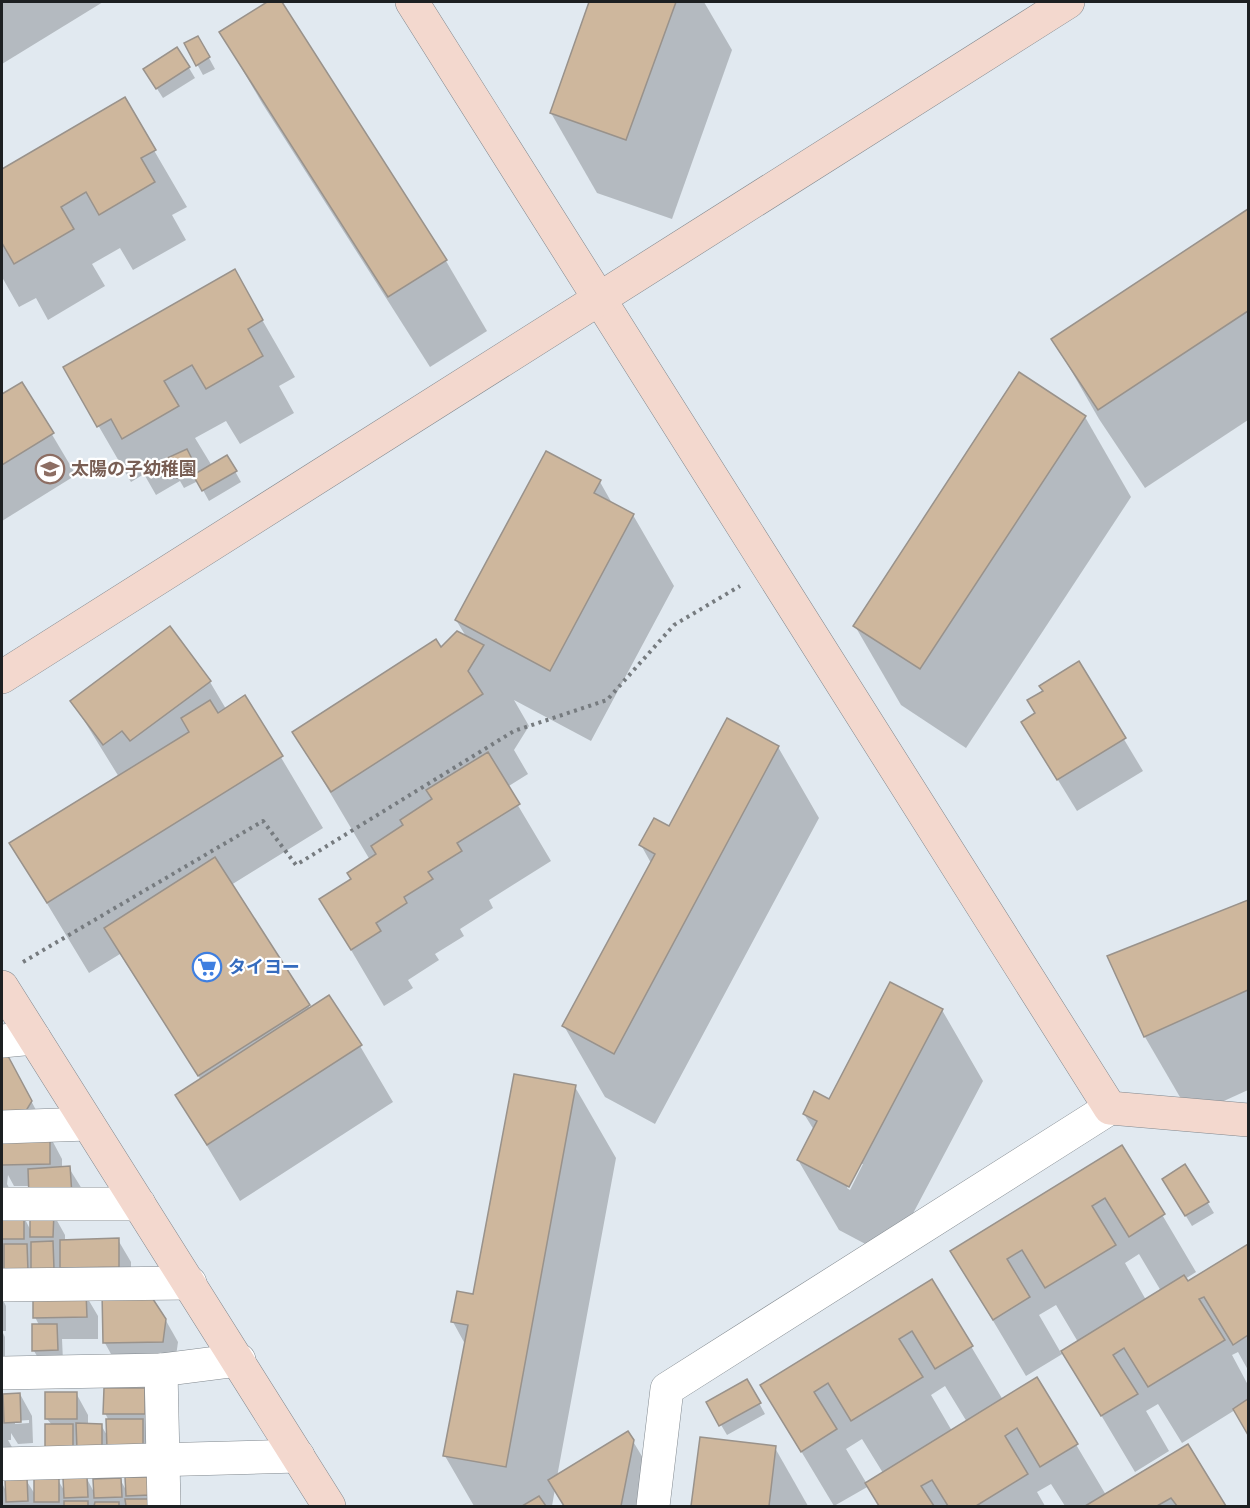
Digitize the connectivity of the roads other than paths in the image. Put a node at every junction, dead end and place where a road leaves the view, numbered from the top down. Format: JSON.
{"nodes":[{"id":1,"x":412,"y":2,"type":"edge"},
{"id":2,"x":1068,"y":2,"type":"edge"},
{"id":3,"x":600,"y":299,"type":"junction"},
{"id":4,"x":2,"y":677,"type":"edge"},
{"id":5,"x":12,"y":975,"type":"edge"},
{"id":6,"x":34,"y":1038,"type":"junction"},
{"id":7,"x":2,"y":1041,"type":"edge"},
{"id":8,"x":1110,"y":1108,"type":"junction"},
{"id":9,"x":1248,"y":1120,"type":"edge"},
{"id":10,"x":88,"y":1124,"type":"junction"},
{"id":11,"x":2,"y":1127,"type":"edge"},
{"id":12,"x":2,"y":1204,"type":"edge"},
{"id":13,"x":139,"y":1204,"type":"junction"},
{"id":14,"x":190,"y":1283,"type":"junction"},
{"id":15,"x":2,"y":1285,"type":"edge"},
{"id":16,"x":239,"y":1360,"type":"junction"},
{"id":17,"x":161,"y":1370,"type":"junction"},
{"id":18,"x":2,"y":1373,"type":"edge"},
{"id":19,"x":298,"y":1456,"type":"junction"},
{"id":20,"x":163,"y":1459,"type":"junction"},
{"id":21,"x":2,"y":1464,"type":"edge"},
{"id":22,"x":164,"y":1506,"type":"edge"},
{"id":23,"x":329,"y":1506,"type":"edge"},
{"id":24,"x":654,"y":1506,"type":"edge"}],
"edges":[{"from":1,"to":3,"type":"street"},
{"from":2,"to":3,"type":"street"},
{"from":3,"to":4,"type":"street"},
{"from":3,"to":8,"type":"street"},
{"from":5,"to":6,"type":"street"},
{"from":6,"to":7,"type":"street"},
{"from":6,"to":10,"type":"street"},
{"from":8,"to":9,"type":"street"},
{"from":8,"to":24,"type":"street"},
{"from":10,"to":11,"type":"street"},
{"from":10,"to":13,"type":"street"},
{"from":12,"to":13,"type":"street"},
{"from":13,"to":14,"type":"street"},
{"from":14,"to":15,"type":"street"},
{"from":14,"to":16,"type":"street"},
{"from":16,"to":17,"type":"street"},
{"from":16,"to":19,"type":"street"},
{"from":17,"to":18,"type":"street"},
{"from":17,"to":20,"type":"street"},
{"from":19,"to":20,"type":"street"},
{"from":19,"to":23,"type":"street"},
{"from":20,"to":21,"type":"street"},
{"from":20,"to":22,"type":"street"}]}
